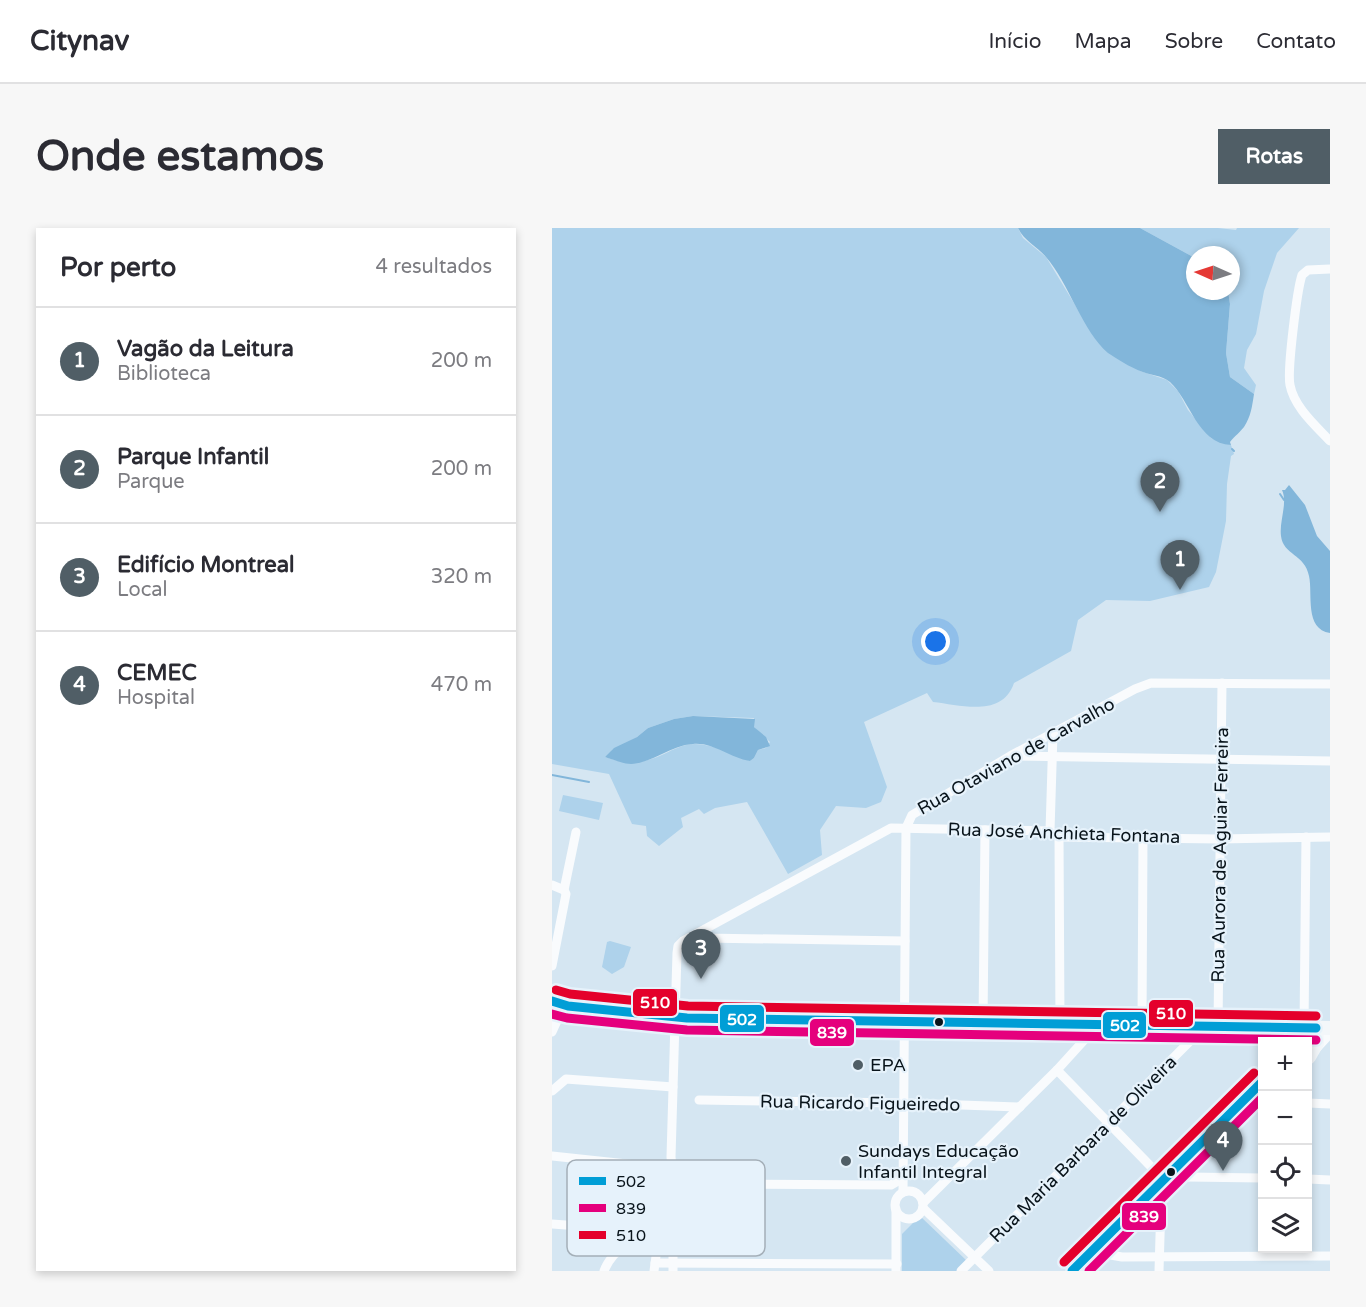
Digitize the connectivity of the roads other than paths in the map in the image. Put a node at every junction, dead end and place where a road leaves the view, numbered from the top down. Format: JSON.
{"nodes":[{"id":1,"x":1330,"y":269,"type":"edge"},
{"id":2,"x":1330,"y":441,"type":"edge"},
{"id":3,"x":1222,"y":683,"type":"junction"},
{"id":4,"x":1330,"y":684,"type":"edge"},
{"id":5,"x":1053,"y":733,"type":"junction"},
{"id":6,"x":1010,"y":756,"type":"junction"},
{"id":7,"x":1052,"y":758,"type":"junction"},
{"id":8,"x":1221,"y":760,"type":"junction"},
{"id":9,"x":1330,"y":761,"type":"edge"},
{"id":10,"x":906,"y":828,"type":"junction"},
{"id":11,"x":985,"y":830,"type":"junction"},
{"id":12,"x":1050,"y":831,"type":"junction"},
{"id":13,"x":576,"y":832,"type":"dead end"},
{"id":14,"x":1059,"y":837,"type":"junction"},
{"id":15,"x":1143,"y":837,"type":"junction"},
{"id":16,"x":1306,"y":837,"type":"junction"},
{"id":17,"x":1330,"y":837,"type":"edge"},
{"id":18,"x":1220,"y":839,"type":"junction"},
{"id":19,"x":552,"y":885,"type":"edge"},
{"id":20,"x":564,"y":890,"type":"junction"},
{"id":21,"x":697,"y":934,"type":"junction"},
{"id":22,"x":905,"y":940,"type":"junction"},
{"id":23,"x":552,"y":966,"type":"edge"},
{"id":24,"x":555,"y":1007,"type":"edge"},
{"id":25,"x":679,"y":1017,"type":"junction"},
{"id":26,"x":905,"y":1022,"type":"junction"},
{"id":27,"x":983,"y":1023,"type":"junction"},
{"id":28,"x":1060,"y":1024,"type":"junction"},
{"id":29,"x":1091,"y":1025,"type":"junction"},
{"id":30,"x":1142,"y":1026,"type":"junction"},
{"id":31,"x":1211,"y":1027,"type":"junction"},
{"id":32,"x":1313,"y":1031,"type":"edge"},
{"id":33,"x":552,"y":1032,"type":"edge"},
{"id":34,"x":1330,"y":1034,"type":"edge"},
{"id":35,"x":1312,"y":1052,"type":"edge"},
{"id":36,"x":1312,"y":1054,"type":"edge"},
{"id":37,"x":1057,"y":1070,"type":"junction"},
{"id":38,"x":673,"y":1087,"type":"junction"},
{"id":39,"x":1258,"y":1087,"type":"edge"},
{"id":40,"x":552,"y":1091,"type":"edge"},
{"id":41,"x":699,"y":1100,"type":"dead end"},
{"id":42,"x":904,"y":1103,"type":"junction"},
{"id":43,"x":1312,"y":1103,"type":"edge"},
{"id":44,"x":1330,"y":1104,"type":"edge"},
{"id":45,"x":1258,"y":1106,"type":"edge"},
{"id":46,"x":1020,"y":1107,"type":"junction"},
{"id":47,"x":1107,"y":1124,"type":"junction"},
{"id":48,"x":552,"y":1156,"type":"edge"},
{"id":49,"x":582,"y":1160,"type":"edge"},
{"id":50,"x":671,"y":1160,"type":"edge"},
{"id":51,"x":1187,"y":1177,"type":"junction"},
{"id":52,"x":903,"y":1178,"type":"junction"},
{"id":53,"x":1258,"y":1179,"type":"edge"},
{"id":54,"x":1312,"y":1179,"type":"edge"},
{"id":55,"x":1164,"y":1180,"type":"junction"},
{"id":56,"x":1330,"y":1180,"type":"edge"},
{"id":57,"x":765,"y":1184,"type":"edge"},
{"id":58,"x":891,"y":1185,"type":"junction"},
{"id":59,"x":902,"y":1193,"type":"junction"},
{"id":60,"x":1161,"y":1202,"type":"junction"},
{"id":61,"x":923,"y":1206,"type":"junction"},
{"id":62,"x":896,"y":1209,"type":"junction"},
{"id":63,"x":552,"y":1224,"type":"edge"},
{"id":64,"x":567,"y":1225,"type":"edge"},
{"id":65,"x":1098,"y":1247,"type":"junction"},
{"id":66,"x":1106,"y":1255,"type":"junction"},
{"id":67,"x":613,"y":1256,"type":"edge"},
{"id":68,"x":1330,"y":1256,"type":"edge"},
{"id":69,"x":975,"y":1257,"type":"junction"},
{"id":70,"x":1159,"y":1257,"type":"junction"},
{"id":71,"x":655,"y":1267,"type":"edge"},
{"id":72,"x":673,"y":1267,"type":"edge"},
{"id":73,"x":896,"y":1268,"type":"edge"},
{"id":74,"x":604,"y":1271,"type":"edge"},
{"id":75,"x":961,"y":1271,"type":"edge"},
{"id":76,"x":989,"y":1271,"type":"edge"},
{"id":77,"x":1072,"y":1271,"type":"edge"},
{"id":78,"x":1091,"y":1271,"type":"edge"},
{"id":79,"x":1159,"y":1271,"type":"edge"}],
"edges":[{"from":1,"to":2,"type":"street"},
{"from":3,"to":4,"type":"street"},
{"from":3,"to":5,"type":"street","name":"Rua Otaviano de Carvalho"},
{"from":3,"to":8,"type":"street","name":"Rua Aurora de Aguiar Ferreira"},
{"from":5,"to":6,"type":"street","name":"Rua Otaviano de Carvalho"},
{"from":5,"to":7,"type":"street"},
{"from":6,"to":7,"type":"street"},
{"from":6,"to":10,"type":"street","name":"Rua Otaviano de Carvalho"},
{"from":7,"to":8,"type":"street"},
{"from":7,"to":12,"type":"street"},
{"from":8,"to":9,"type":"street"},
{"from":8,"to":18,"type":"street","name":"Rua Aurora de Aguiar Ferreira"},
{"from":10,"to":11,"type":"street","name":"Rua José Anchieta Fontana"},
{"from":10,"to":21,"type":"street","name":"Rua Otaviano de Carvalho"},
{"from":10,"to":22,"type":"street"},
{"from":11,"to":12,"type":"street","name":"Rua José Anchieta Fontana"},
{"from":11,"to":27,"type":"street"},
{"from":12,"to":14,"type":"street","name":"Rua José Anchieta Fontana"},
{"from":13,"to":20,"type":"street"},
{"from":14,"to":15,"type":"street","name":"Rua José Anchieta Fontana"},
{"from":14,"to":28,"type":"street"},
{"from":15,"to":18,"type":"street","name":"Rua José Anchieta Fontana"},
{"from":15,"to":30,"type":"street"},
{"from":16,"to":17,"type":"street","name":"Rua José Anchieta Fontana"},
{"from":16,"to":18,"type":"street","name":"Rua José Anchieta Fontana"},
{"from":16,"to":32,"type":"street"},
{"from":18,"to":31,"type":"street","name":"Rua Aurora de Aguiar Ferreira"},
{"from":19,"to":20,"type":"street"},
{"from":20,"to":23,"type":"street"},
{"from":21,"to":22,"type":"street"},
{"from":21,"to":25,"type":"street","name":"Rua Otaviano de Carvalho"},
{"from":22,"to":26,"type":"street"},
{"from":24,"to":25,"type":"street"},
{"from":24,"to":33,"type":"street"},
{"from":25,"to":26,"type":"street"},
{"from":25,"to":38,"type":"street"},
{"from":26,"to":27,"type":"street"},
{"from":26,"to":42,"type":"street"},
{"from":27,"to":28,"type":"street"},
{"from":28,"to":29,"type":"street"},
{"from":29,"to":30,"type":"street"},
{"from":29,"to":37,"type":"street"},
{"from":30,"to":31,"type":"street"},
{"from":31,"to":32,"type":"street"},
{"from":31,"to":47,"type":"street","name":"Rua Maria Barbara de Oliveira"},
{"from":32,"to":35,"type":"street"},
{"from":34,"to":36,"type":"street"},
{"from":37,"to":46,"type":"street"},
{"from":37,"to":47,"type":"street"},
{"from":38,"to":40,"type":"street"},
{"from":38,"to":50,"type":"street"},
{"from":39,"to":55,"type":"street"},
{"from":41,"to":42,"type":"street","name":"Rua Ricardo Figueiredo"},
{"from":42,"to":46,"type":"street","name":"Rua Ricardo Figueiredo"},
{"from":42,"to":52,"type":"street"},
{"from":43,"to":44,"type":"street"},
{"from":45,"to":51,"type":"street"},
{"from":46,"to":61,"type":"street"},
{"from":47,"to":55,"type":"street"},
{"from":47,"to":69,"type":"street","name":"Rua Maria Barbara de Oliveira"},
{"from":48,"to":49,"type":"street"},
{"from":51,"to":53,"type":"street"},
{"from":51,"to":60,"type":"street"},
{"from":52,"to":58,"type":"street"},
{"from":52,"to":59,"type":"street"},
{"from":54,"to":56,"type":"street"},
{"from":55,"to":65,"type":"street"},
{"from":57,"to":58,"type":"street"},
{"from":58,"to":59,"type":"street"},
{"from":59,"to":61,"type":"street"},
{"from":59,"to":62,"type":"street"},
{"from":60,"to":66,"type":"street"},
{"from":60,"to":70,"type":"street"},
{"from":61,"to":62,"type":"street"},
{"from":61,"to":69,"type":"street"},
{"from":62,"to":73,"type":"street"},
{"from":63,"to":64,"type":"street"},
{"from":65,"to":66,"type":"street"},
{"from":65,"to":77,"type":"street"},
{"from":66,"to":70,"type":"street"},
{"from":66,"to":78,"type":"street"},
{"from":67,"to":74,"type":"street"},
{"from":68,"to":70,"type":"street"},
{"from":69,"to":75,"type":"street","name":"Rua Maria Barbara de Oliveira"},
{"from":69,"to":76,"type":"street"},
{"from":70,"to":79,"type":"street"},
{"from":71,"to":72,"type":"street"},
{"from":72,"to":73,"type":"street"}]}
